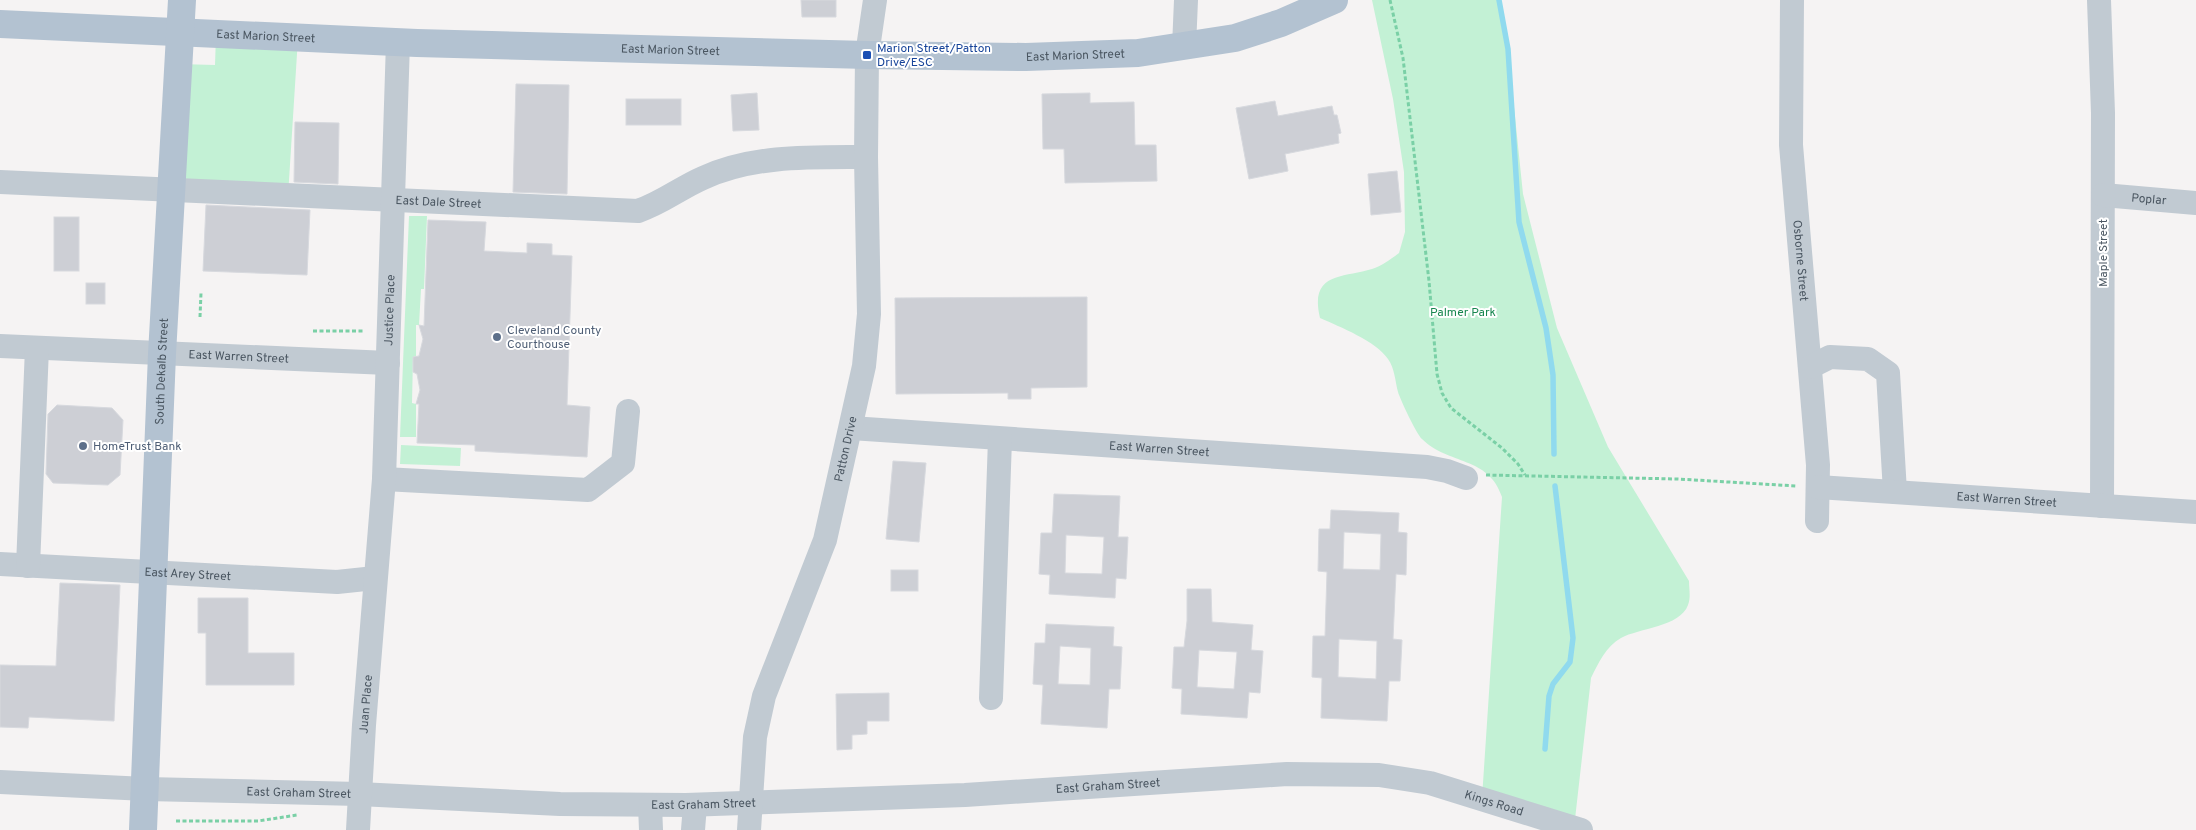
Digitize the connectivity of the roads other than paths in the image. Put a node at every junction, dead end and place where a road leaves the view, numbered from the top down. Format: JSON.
{"nodes":[{"id":1,"x":182,"y":0,"type":"edge"},
{"id":2,"x":874,"y":0,"type":"edge"},
{"id":3,"x":1186,"y":0,"type":"edge"},
{"id":4,"x":1334,"y":0,"type":"edge"},
{"id":5,"x":1792,"y":0,"type":"edge"},
{"id":6,"x":2099,"y":0,"type":"edge"},
{"id":7,"x":0,"y":24,"type":"edge"},
{"id":8,"x":180,"y":33,"type":"junction"},
{"id":9,"x":398,"y":42,"type":"junction"},
{"id":10,"x":1184,"y":47,"type":"junction"},
{"id":11,"x":867,"y":56,"type":"junction"},
{"id":12,"x":866,"y":157,"type":"junction"},
{"id":13,"x":0,"y":182,"type":"edge"},
{"id":14,"x":171,"y":191,"type":"junction"},
{"id":15,"x":2103,"y":195,"type":"junction"},
{"id":16,"x":393,"y":200,"type":"junction"},
{"id":17,"x":2196,"y":203,"type":"edge"},
{"id":18,"x":0,"y":346,"type":"edge"},
{"id":19,"x":37,"y":348,"type":"junction"},
{"id":20,"x":162,"y":354,"type":"junction"},
{"id":21,"x":388,"y":363,"type":"junction"},
{"id":22,"x":1810,"y":366,"type":"junction"},
{"id":23,"x":628,"y":411,"type":"dead end"},
{"id":24,"x":851,"y":428,"type":"junction"},
{"id":25,"x":1000,"y":439,"type":"junction"},
{"id":26,"x":1466,"y":478,"type":"road end"},
{"id":27,"x":384,"y":479,"type":"junction"},
{"id":28,"x":1818,"y":487,"type":"junction"},
{"id":29,"x":1895,"y":492,"type":"junction"},
{"id":30,"x":2102,"y":506,"type":"junction"},
{"id":31,"x":2196,"y":512,"type":"edge"},
{"id":32,"x":1817,"y":521,"type":"dead end"},
{"id":33,"x":0,"y":564,"type":"edge"},
{"id":34,"x":28,"y":566,"type":"junction"},
{"id":35,"x":154,"y":572,"type":"junction"},
{"id":36,"x":375,"y":578,"type":"junction"},
{"id":37,"x":991,"y":698,"type":"dead end"},
{"id":38,"x":1406,"y":778,"type":"joint"},
{"id":39,"x":0,"y":782,"type":"edge"},
{"id":40,"x":146,"y":789,"type":"junction"},
{"id":41,"x":359,"y":794,"type":"junction"},
{"id":42,"x":750,"y":803,"type":"junction"},
{"id":43,"x":650,"y":805,"type":"junction"},
{"id":44,"x":695,"y":805,"type":"junction"},
{"id":45,"x":143,"y":830,"type":"edge"},
{"id":46,"x":358,"y":830,"type":"edge"},
{"id":47,"x":651,"y":830,"type":"edge"},
{"id":48,"x":694,"y":830,"type":"edge"},
{"id":49,"x":749,"y":830,"type":"edge"},
{"id":50,"x":1581,"y":830,"type":"edge"}],
"edges":[{"from":1,"to":8,"type":"main road","name":"South Dekalb Street"},
{"from":2,"to":11,"type":"street","name":"Patton Drive"},
{"from":3,"to":10,"type":"street"},
{"from":4,"to":10,"type":"main road","name":"East Marion Street"},
{"from":5,"to":22,"type":"street","name":"Osborne Street"},
{"from":6,"to":15,"type":"street","name":"Maple Street"},
{"from":7,"to":8,"type":"main road","name":"East Marion Street"},
{"from":8,"to":9,"type":"main road","name":"East Marion Street"},
{"from":8,"to":14,"type":"main road","name":"South Dekalb Street"},
{"from":9,"to":11,"type":"main road","name":"East Marion Street"},
{"from":9,"to":16,"type":"street","name":"Justice Place"},
{"from":10,"to":11,"type":"main road","name":"East Marion Street"},
{"from":11,"to":12,"type":"street","name":"Patton Drive"},
{"from":12,"to":16,"type":"street","name":"East Dale Street"},
{"from":12,"to":24,"type":"street","name":"Patton Drive"},
{"from":13,"to":14,"type":"street","name":"East Dale Street"},
{"from":14,"to":16,"type":"street","name":"East Dale Street"},
{"from":14,"to":20,"type":"main road","name":"South Dekalb Street"},
{"from":15,"to":17,"type":"street","name":"Poplar"},
{"from":15,"to":30,"type":"street","name":"Maple Street"},
{"from":16,"to":21,"type":"street","name":"Justice Place"},
{"from":18,"to":19,"type":"street","name":"East Warren Street"},
{"from":19,"to":20,"type":"street","name":"East Warren Street"},
{"from":19,"to":34,"type":"street"},
{"from":20,"to":21,"type":"street","name":"East Warren Street"},
{"from":20,"to":35,"type":"main road","name":"South Dekalb Street"},
{"from":21,"to":27,"type":"street","name":"Justice Place"},
{"from":22,"to":28,"type":"street","name":"Osborne Street"},
{"from":22,"to":29,"type":"street"},
{"from":23,"to":27,"type":"street"},
{"from":24,"to":25,"type":"street","name":"East Warren Street"},
{"from":24,"to":42,"type":"street","name":"Patton Drive"},
{"from":25,"to":26,"type":"street","name":"East Warren Street"},
{"from":25,"to":37,"type":"street"},
{"from":27,"to":36,"type":"street","name":"Justice Place"},
{"from":28,"to":29,"type":"street","name":"East Warren Street"},
{"from":28,"to":32,"type":"street","name":"Osborne Street"},
{"from":29,"to":30,"type":"street","name":"East Warren Street"},
{"from":30,"to":31,"type":"street","name":"East Warren Street"},
{"from":33,"to":34,"type":"street","name":"East Arey Street"},
{"from":34,"to":35,"type":"street","name":"East Arey Street"},
{"from":35,"to":36,"type":"street","name":"East Arey Street"},
{"from":35,"to":40,"type":"main road","name":"South Dekalb Street"},
{"from":36,"to":41,"type":"street","name":"Juan Place"},
{"from":38,"to":42,"type":"street","name":"East Graham Street"},
{"from":38,"to":50,"type":"street","name":"Kings Road"},
{"from":39,"to":40,"type":"street","name":"East Graham Street"},
{"from":40,"to":41,"type":"street","name":"East Graham Street"},
{"from":40,"to":45,"type":"main road","name":"South Dekalb Street"},
{"from":41,"to":43,"type":"street","name":"East Graham Street"},
{"from":41,"to":46,"type":"street","name":"Juan Place"},
{"from":42,"to":44,"type":"street","name":"East Graham Street"},
{"from":42,"to":49,"type":"street","name":"Patton Drive"},
{"from":43,"to":44,"type":"street","name":"East Graham Street"},
{"from":43,"to":47,"type":"street"},
{"from":44,"to":48,"type":"street"}]}
